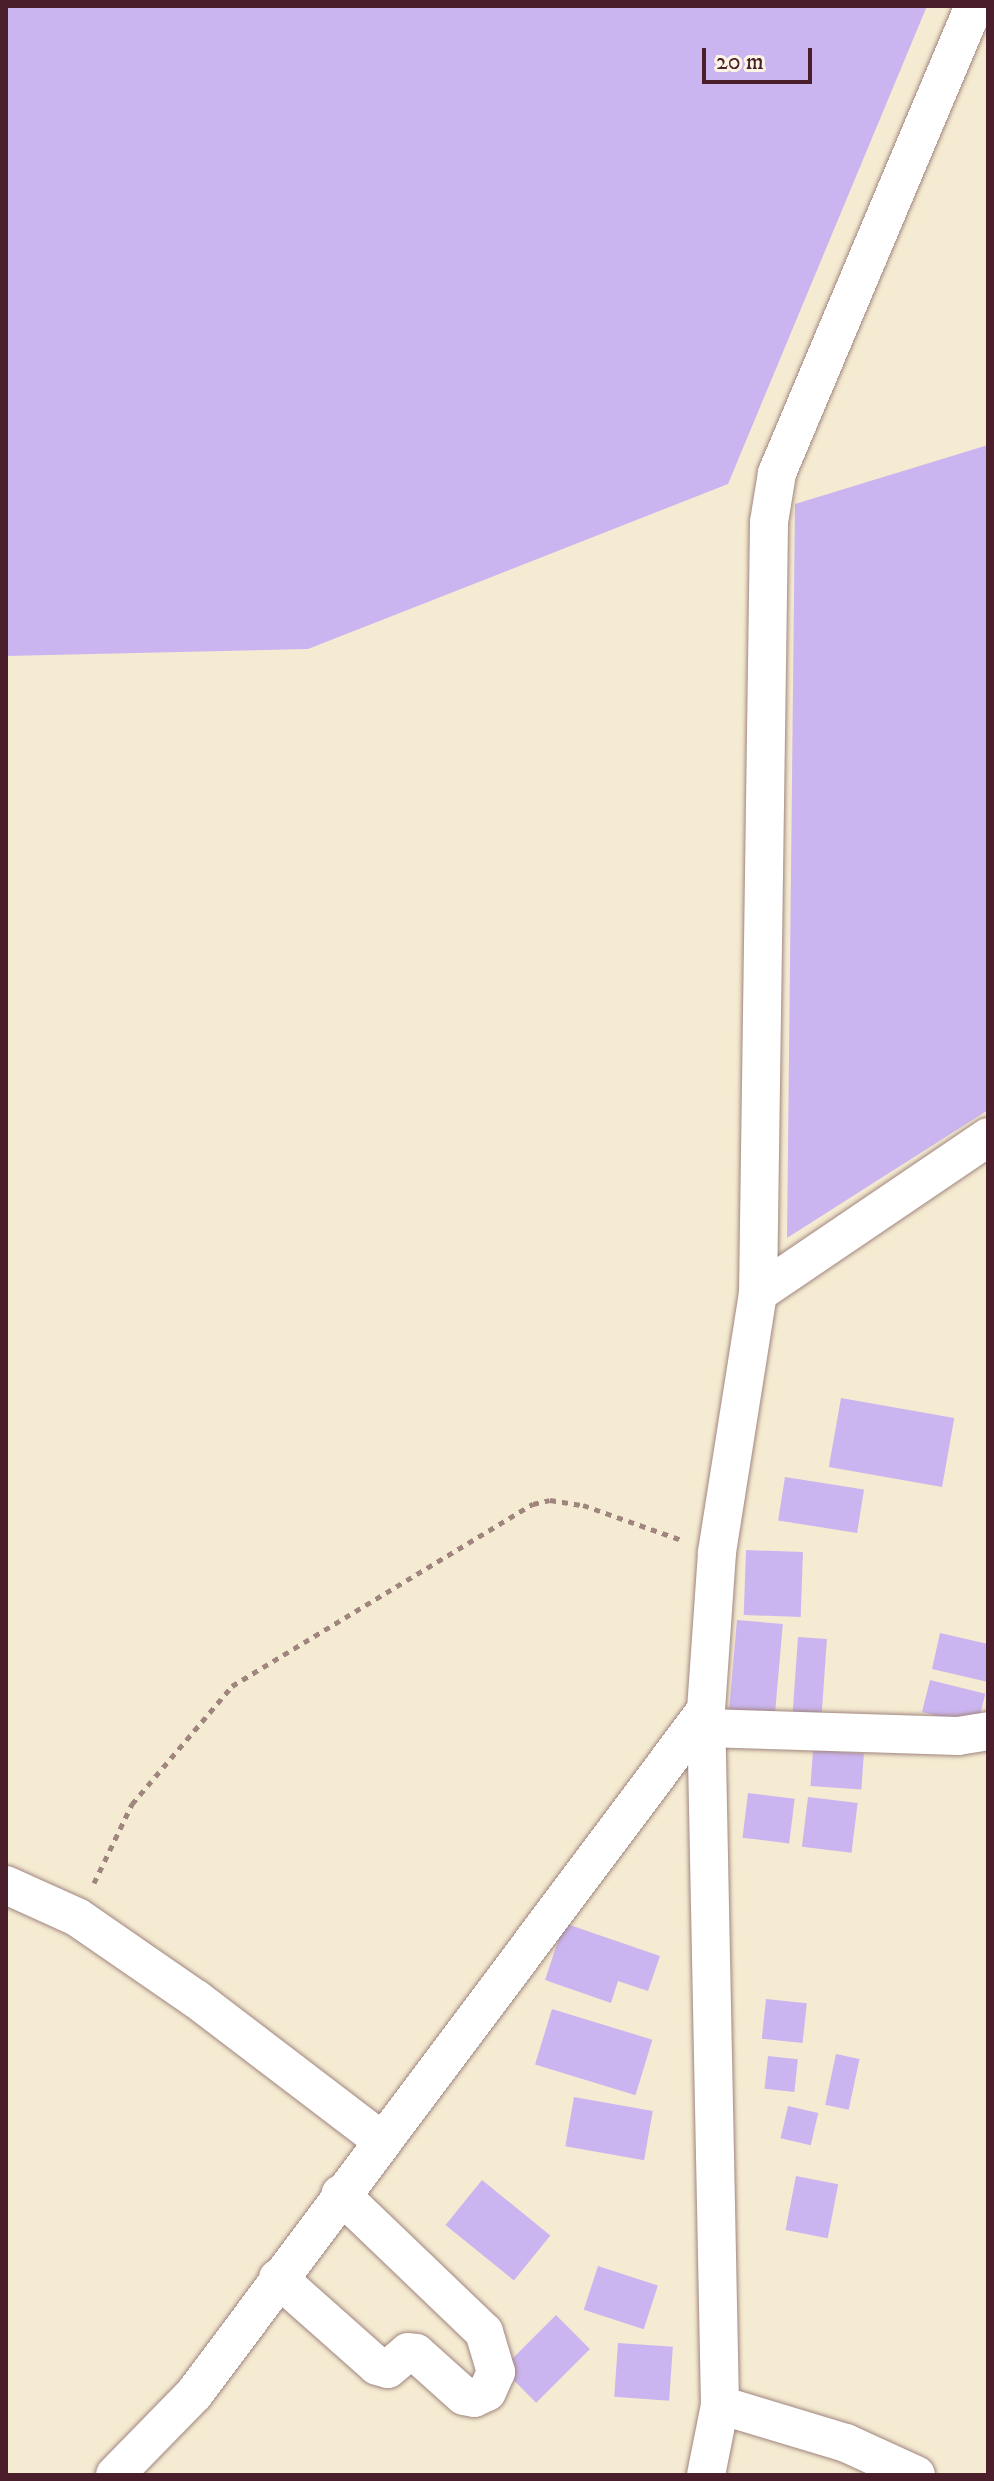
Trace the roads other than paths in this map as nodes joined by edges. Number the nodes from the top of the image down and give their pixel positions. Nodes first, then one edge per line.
1 (977, 9) edge
2 (988, 1137) edge
3 (758, 1293) junction
4 (706, 1719) junction
5 (988, 1731) edge
6 (6, 1885) edge
7 (380, 2139) junction
8 (340, 2194) junction
9 (278, 2278) junction
10 (720, 2405) junction
11 (115, 2475) edge
12 (706, 2475) edge
13 (916, 2475) edge

1 - 3 street
2 - 3 street
3 - 4 street
4 - 5 street
4 - 7 street
4 - 10 street
6 - 7 street
7 - 8 street
8 - 9 street
8 - 9 street
9 - 11 street
10 - 12 street
10 - 13 street

